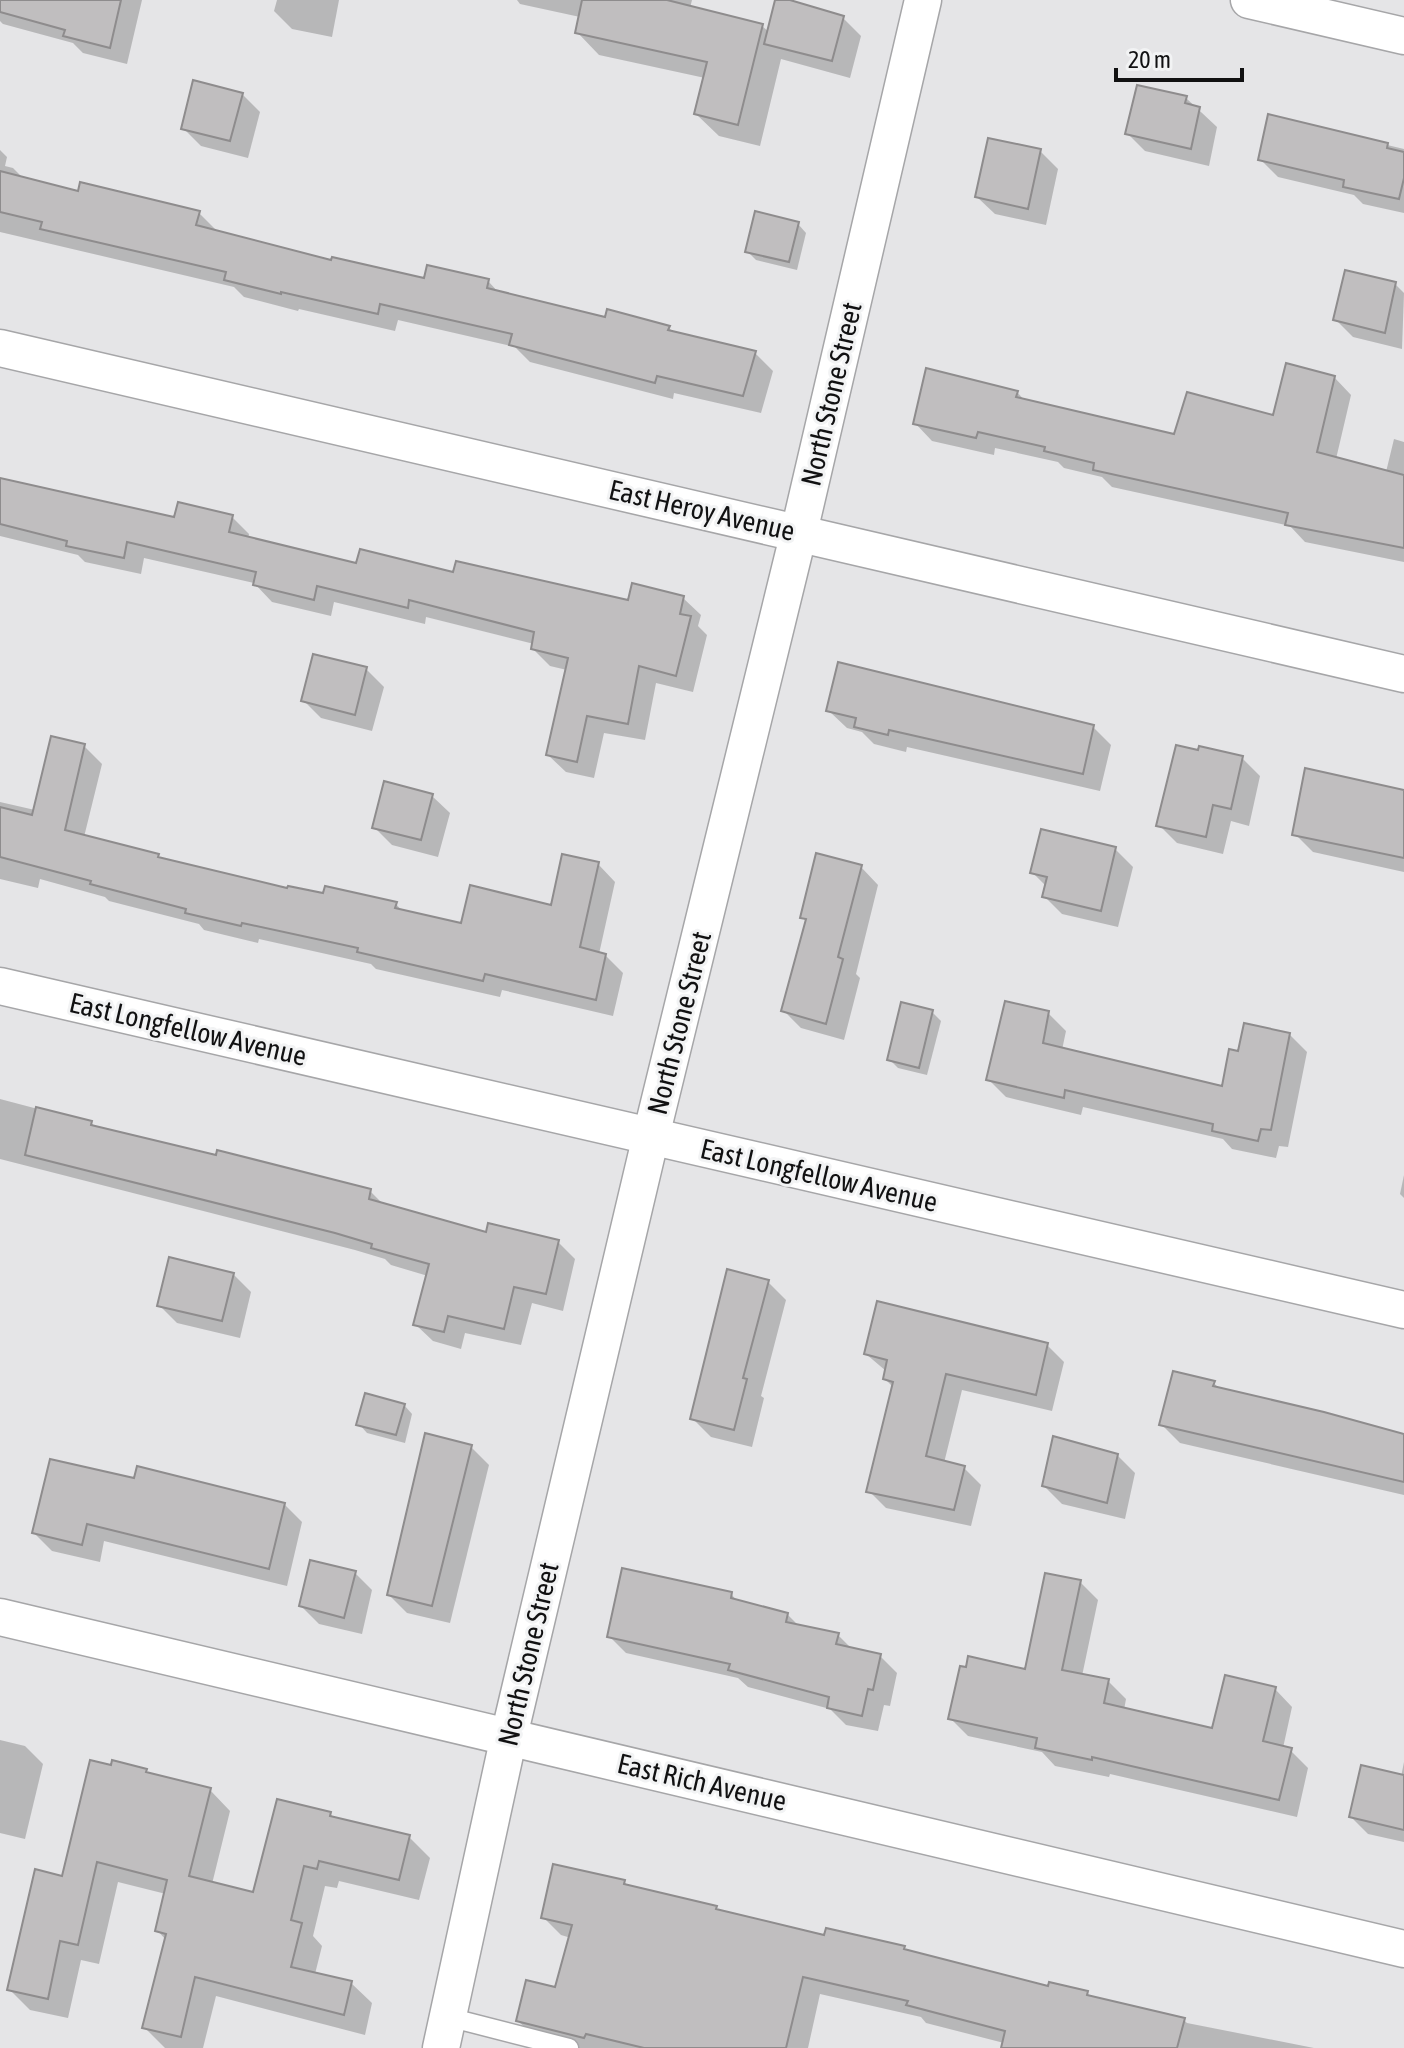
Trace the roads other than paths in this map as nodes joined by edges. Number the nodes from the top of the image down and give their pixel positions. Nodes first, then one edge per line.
1 (923, 0) edge
2 (1249, 0) edge
3 (1404, 36) edge
4 (0, 348) edge
5 (799, 532) junction
6 (1404, 674) edge
7 (0, 986) edge
8 (651, 1136) junction
9 (1404, 1310) edge
10 (0, 1617) edge
11 (509, 1736) junction
12 (1404, 1949) edge
13 (444, 2032) edge
14 (569, 2048) edge

1 - 5 street, North Stone Street
2 - 3 street
4 - 5 street, East Heroy Avenue
5 - 6 street, East Heroy Avenue
5 - 8 street, North Stone Street
7 - 8 street, East Longfellow Avenue
8 - 9 street, East Longfellow Avenue
8 - 11 street, North Stone Street
10 - 11 street, East Rich Avenue
11 - 12 street, East Rich Avenue
11 - 13 street, North Stone Street
13 - 14 lane

